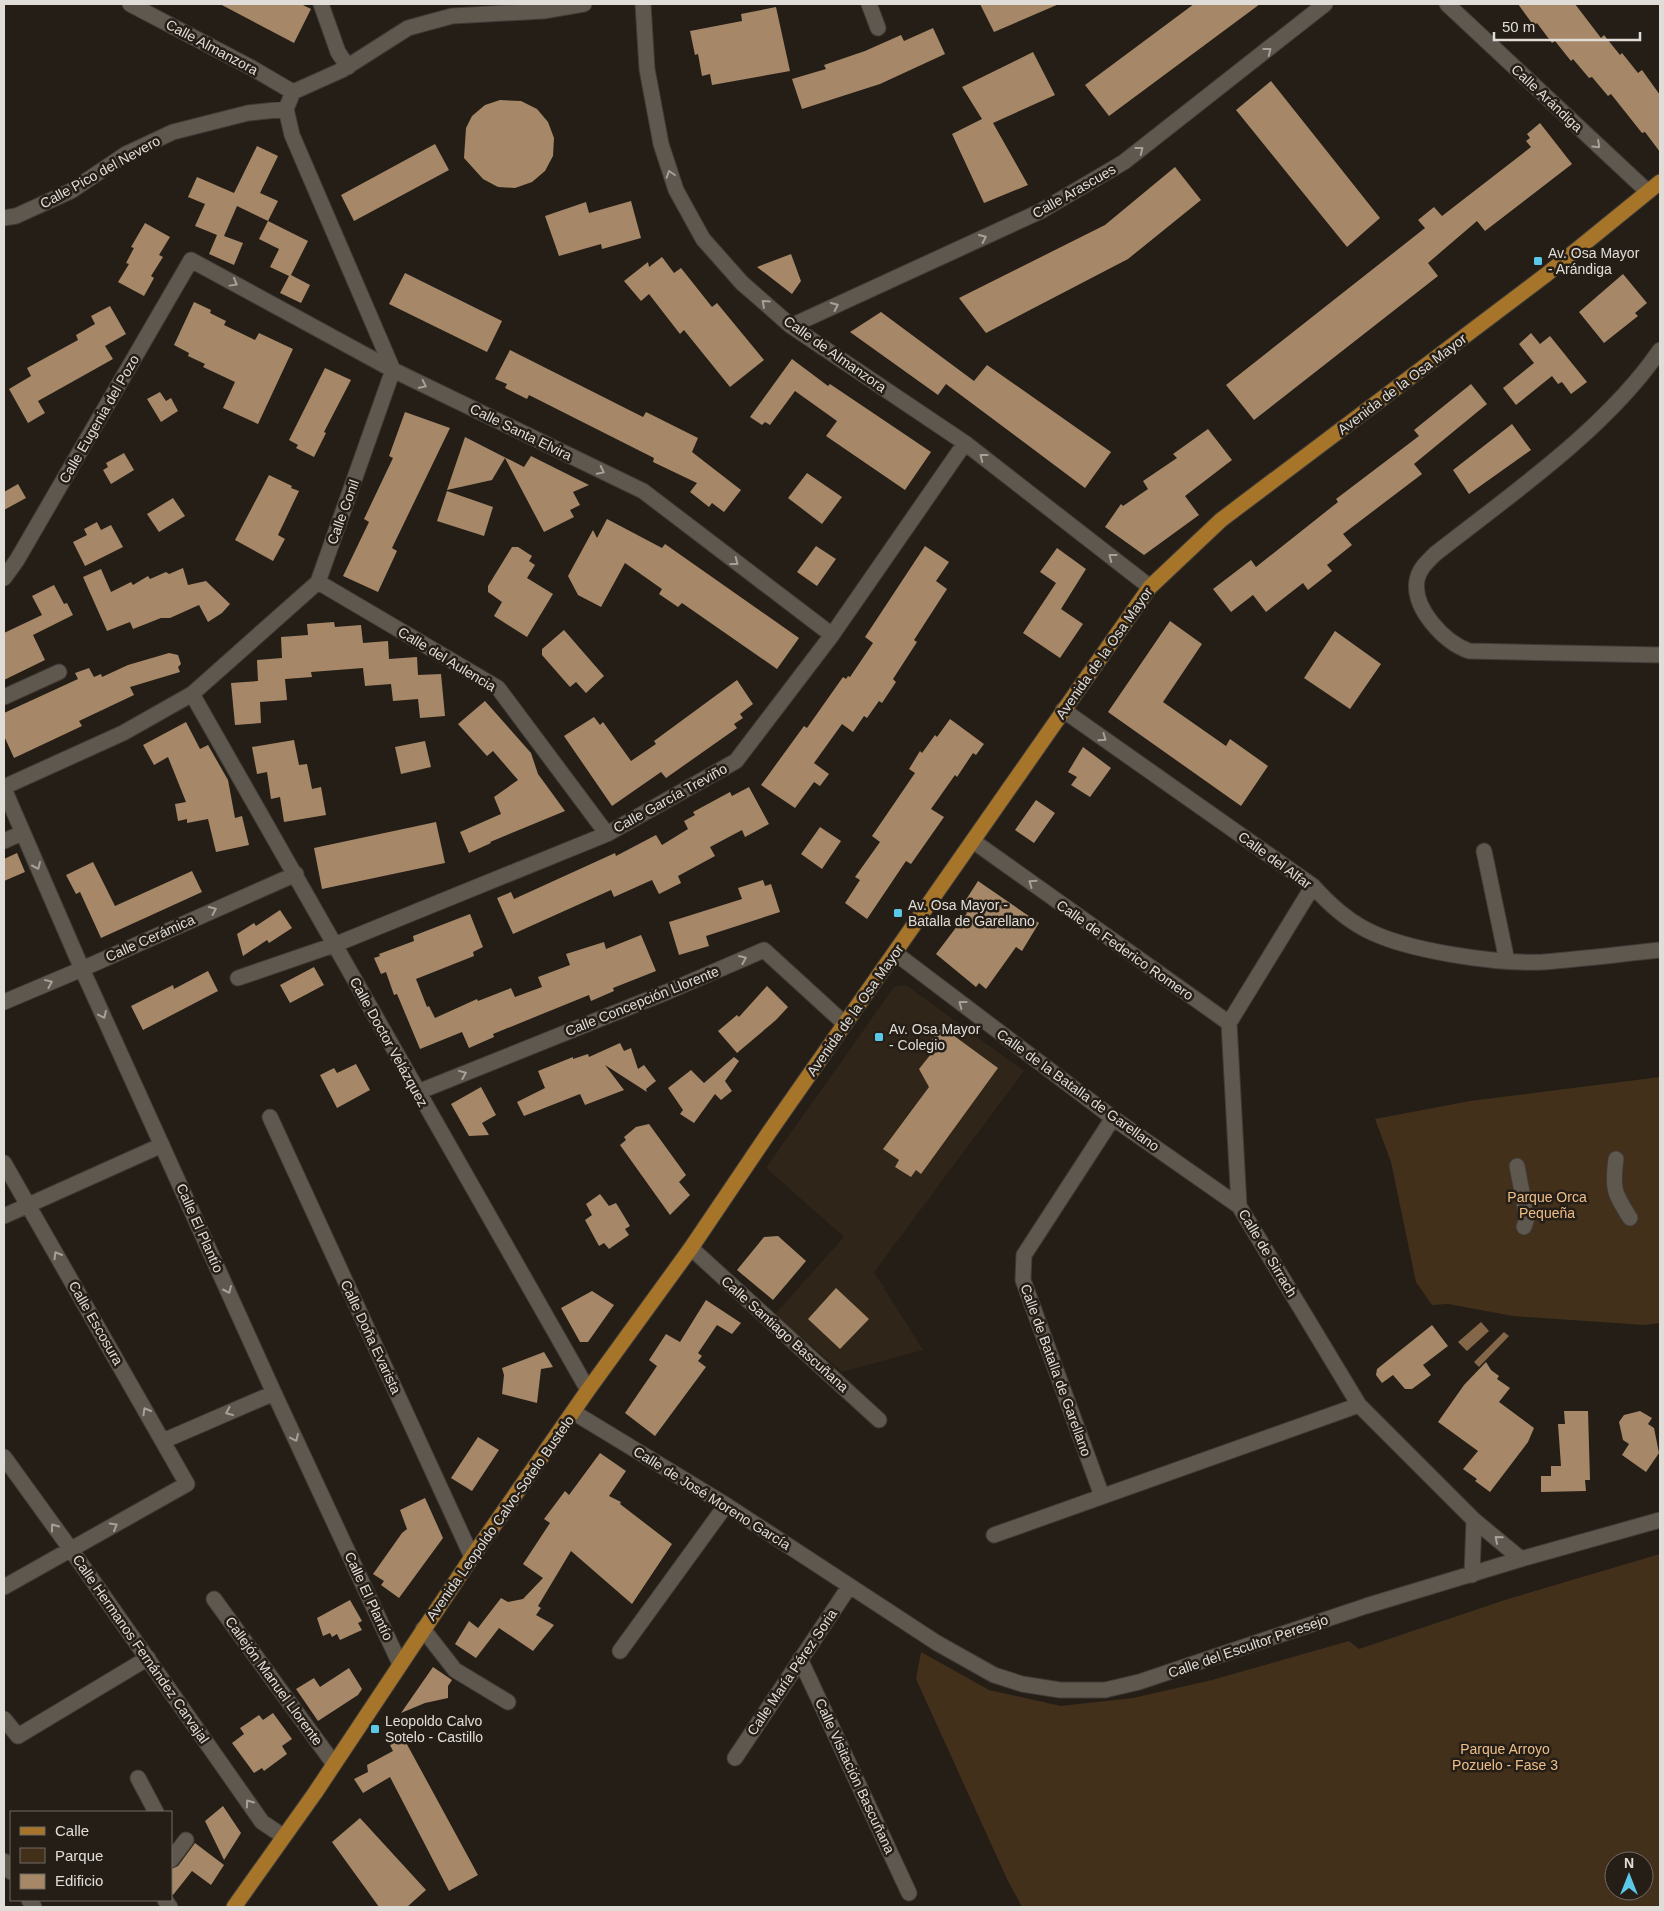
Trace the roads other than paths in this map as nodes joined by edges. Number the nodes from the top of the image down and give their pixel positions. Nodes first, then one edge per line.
1 (130, 4) edge
2 (321, 4) edge
3 (584, 4) edge
4 (643, 4) edge
5 (869, 4) edge
6 (1326, 4) edge
7 (1447, 4) edge
8 (878, 28) dead end
9 (348, 67) junction
10 (293, 92) junction
11 (286, 109) junction
12 (1660, 182) edge
13 (1647, 192) junction
14 (4, 218) edge
15 (191, 260) joint
16 (791, 326) junction
17 (1660, 350) edge
18 (394, 370) junction
19 (965, 443) junction
20 (4, 578) edge
21 (318, 582) junction
22 (1150, 587) junction
23 (832, 635) junction
24 (1660, 655) edge
25 (59, 672) dead end
26 (192, 694) junction
27 (4, 697) edge
28 (1063, 710) junction
29 (4, 788) edge
30 (22, 833) junction
31 (607, 834) junction
32 (4, 841) edge
33 (973, 841) junction
34 (1484, 851) dead end
35 (296, 874) junction
36 (1313, 886) junction
37 (334, 945) junction
38 (1660, 950) edge
39 (895, 953) junction
40 (1507, 961) junction
41 (82, 969) junction
42 (238, 978) dead end
43 (4, 1002) edge
44 (1228, 1023) junction
45 (845, 1024) junction
46 (418, 1092) junction
47 (270, 1117) dead end
48 (1113, 1118) junction
49 (770, 1131) joint
50 (162, 1145) junction
51 (1616, 1159) dead end
52 (4, 1163) edge
53 (1517, 1166) dead end
54 (28, 1204) junction
55 (1239, 1206) junction
56 (4, 1216) edge
57 (1630, 1218) dead end
58 (1524, 1227) dead end
59 (691, 1248) junction
60 (588, 1390) junction
61 (274, 1393) junction
62 (1359, 1405) junction
63 (573, 1412) junction
64 (879, 1420) dead end
65 (163, 1441) junction
66 (4, 1457) edge
67 (1102, 1496) junction
68 (726, 1505) junction
69 (1474, 1520) junction
70 (1660, 1520) edge
71 (994, 1535) dead end
72 (72, 1550) junction
73 (472, 1557) junction
74 (1522, 1559) junction
75 (1472, 1575) junction
76 (4, 1587) edge
77 (849, 1587) junction
78 (214, 1599) dead end
79 (424, 1629) junction
80 (620, 1651) dead end
81 (148, 1658) junction
82 (800, 1659) junction
83 (400, 1664) junction
84 (508, 1702) dead end
85 (4, 1719) edge
86 (734, 1758) dead end
87 (334, 1764) junction
88 (138, 1778) dead end
89 (155, 1811) edge
90 (283, 1836) junction
91 (909, 1893) dead end
92 (234, 1907) edge

1 - 10 street, Calle Almanzora
2 - 9 street
3 - 9 street
16 -> 4 street, Calle de Almanzora
5 - 8 street
16 -> 6 street, Calle Arascues
7 -> 13 street, Calle Arándiga
9 - 10 street
10 - 11 street
11 - 14 street, Calle Pico del Nevero
11 - 18 street
12 - 13 main road, Avenida de la Osa Mayor
13 - 22 main road, Avenida de la Osa Mayor
15 -> 18 street, Calle Santa Elvira
15 - 20 street, Calle Eugenia del Pozo
16 - 19 street, Calle de Almanzora
17 - 24 street
18 - 21 street, Calle Conil
18 -> 23 street, Calle Santa Elvira
22 -> 19 street, Calle de Almanzora
19 - 23 street, Calle García Treviño
21 - 26 street, Calle Conil
21 - 31 street, Calle del Aulencia
22 - 28 main road, Avenida de la Osa Mayor
23 - 31 street, Calle García Treviño
25 - 27 street
26 - 29 street, Calle Conil
26 - 35 street, Calle Doctor Velázquez
28 - 33 main road, Avenida de la Osa Mayor
28 -> 36 street, Calle del Alfar
29 - 30 street, Calle El Plantío
30 - 32 street
30 -> 41 street, Calle El Plantío
31 - 37 street, Calle García Treviño
33 - 39 main road, Avenida de la Osa Mayor
44 -> 33 street, Calle de Federico Romero
34 - 40 street
35 - 37 street, Calle Doctor Velázquez
41 -> 35 street, Calle Cerámica
36 - 40 street, Calle del Alfar
36 - 44 street
37 - 42 street, Calle García Treviño
37 - 46 street, Calle Doctor Velázquez
38 - 40 street, Calle del Alfar
39 - 45 main road, Avenida de la Osa Mayor
48 -> 39 street, Calle de la Batalla de Garellano
43 -> 41 street, Calle Cerámica
41 -> 50 street, Calle El Plantío
44 - 55 street, Calle de Sirrach
46 -> 45 street, Calle Concepción Llorente
45 - 49 main road, Avenida de la Osa Mayor
46 - 60 street, Calle Doctor Velázquez
47 - 73 street, Calle Doña Evarista
48 - 55 street, Calle de la Batalla de Garellano
48 - 67 street, Calle de Batalla de Garellano
49 - 59 main road, Avenida Leopoldo Calvo-Sotelo Bustelo
50 - 54 street
50 -> 61 street, Calle El Plantío
51 - 57 street
52 - 54 street, Calle Escosura
53 - 58 street
54 - 56 street
65 -> 54 street, Calle Escosura
55 - 62 street, Calle de Sirrach
59 - 60 main road, Avenida Leopoldo Calvo-Sotelo Bustelo
59 - 64 street, Calle Santiago Bascuñana
60 - 63 main road, Avenida Leopoldo Calvo-Sotelo Bustelo
61 -> 65 street
61 -> 83 street, Calle El Plantío
62 - 67 street
62 - 69 street, Calle de Sirrach
63 - 68 street, Calle de José Moreno García
63 - 73 main road, Avenida Leopoldo Calvo-Sotelo Bustelo
72 -> 65 street, Calle Escosura
72 -> 66 street, Calle Hermanos Fernández Carvajal
67 - 71 street
68 - 77 street, Calle de José Moreno García
68 - 80 street
74 -> 69 street, Calle de Sirrach
69 - 75 street
70 - 74 street, Calle del Escultor Peresejo
72 - 76 street
72 - 81 street, Calle Hermanos Fernández Carvajal
73 - 79 main road, Avenida Leopoldo Calvo-Sotelo Bustelo
74 - 75 street, Calle del Escultor Peresejo
75 - 77 street, Calle del Escultor Peresejo
77 - 82 street, Calle María Pérez Soria
78 - 87 street, Callejón Manuel Llorente
79 - 83 main road, Avenida Leopoldo Calvo-Sotelo Bustelo
79 - 84 street
81 - 85 street
90 -> 81 street, Calle Hermanos Fernández Carvajal
82 - 86 street, Calle María Pérez Soria
82 - 91 street, Calle Visitación Bascuñana
83 - 87 main road, Avenida Leopoldo Calvo-Sotelo Bustelo
87 - 90 main road, Avenida Leopoldo Calvo-Sotelo Bustelo
88 - 89 street
90 - 92 main road, Avenida Leopoldo Calvo-Sotelo Bustelo

